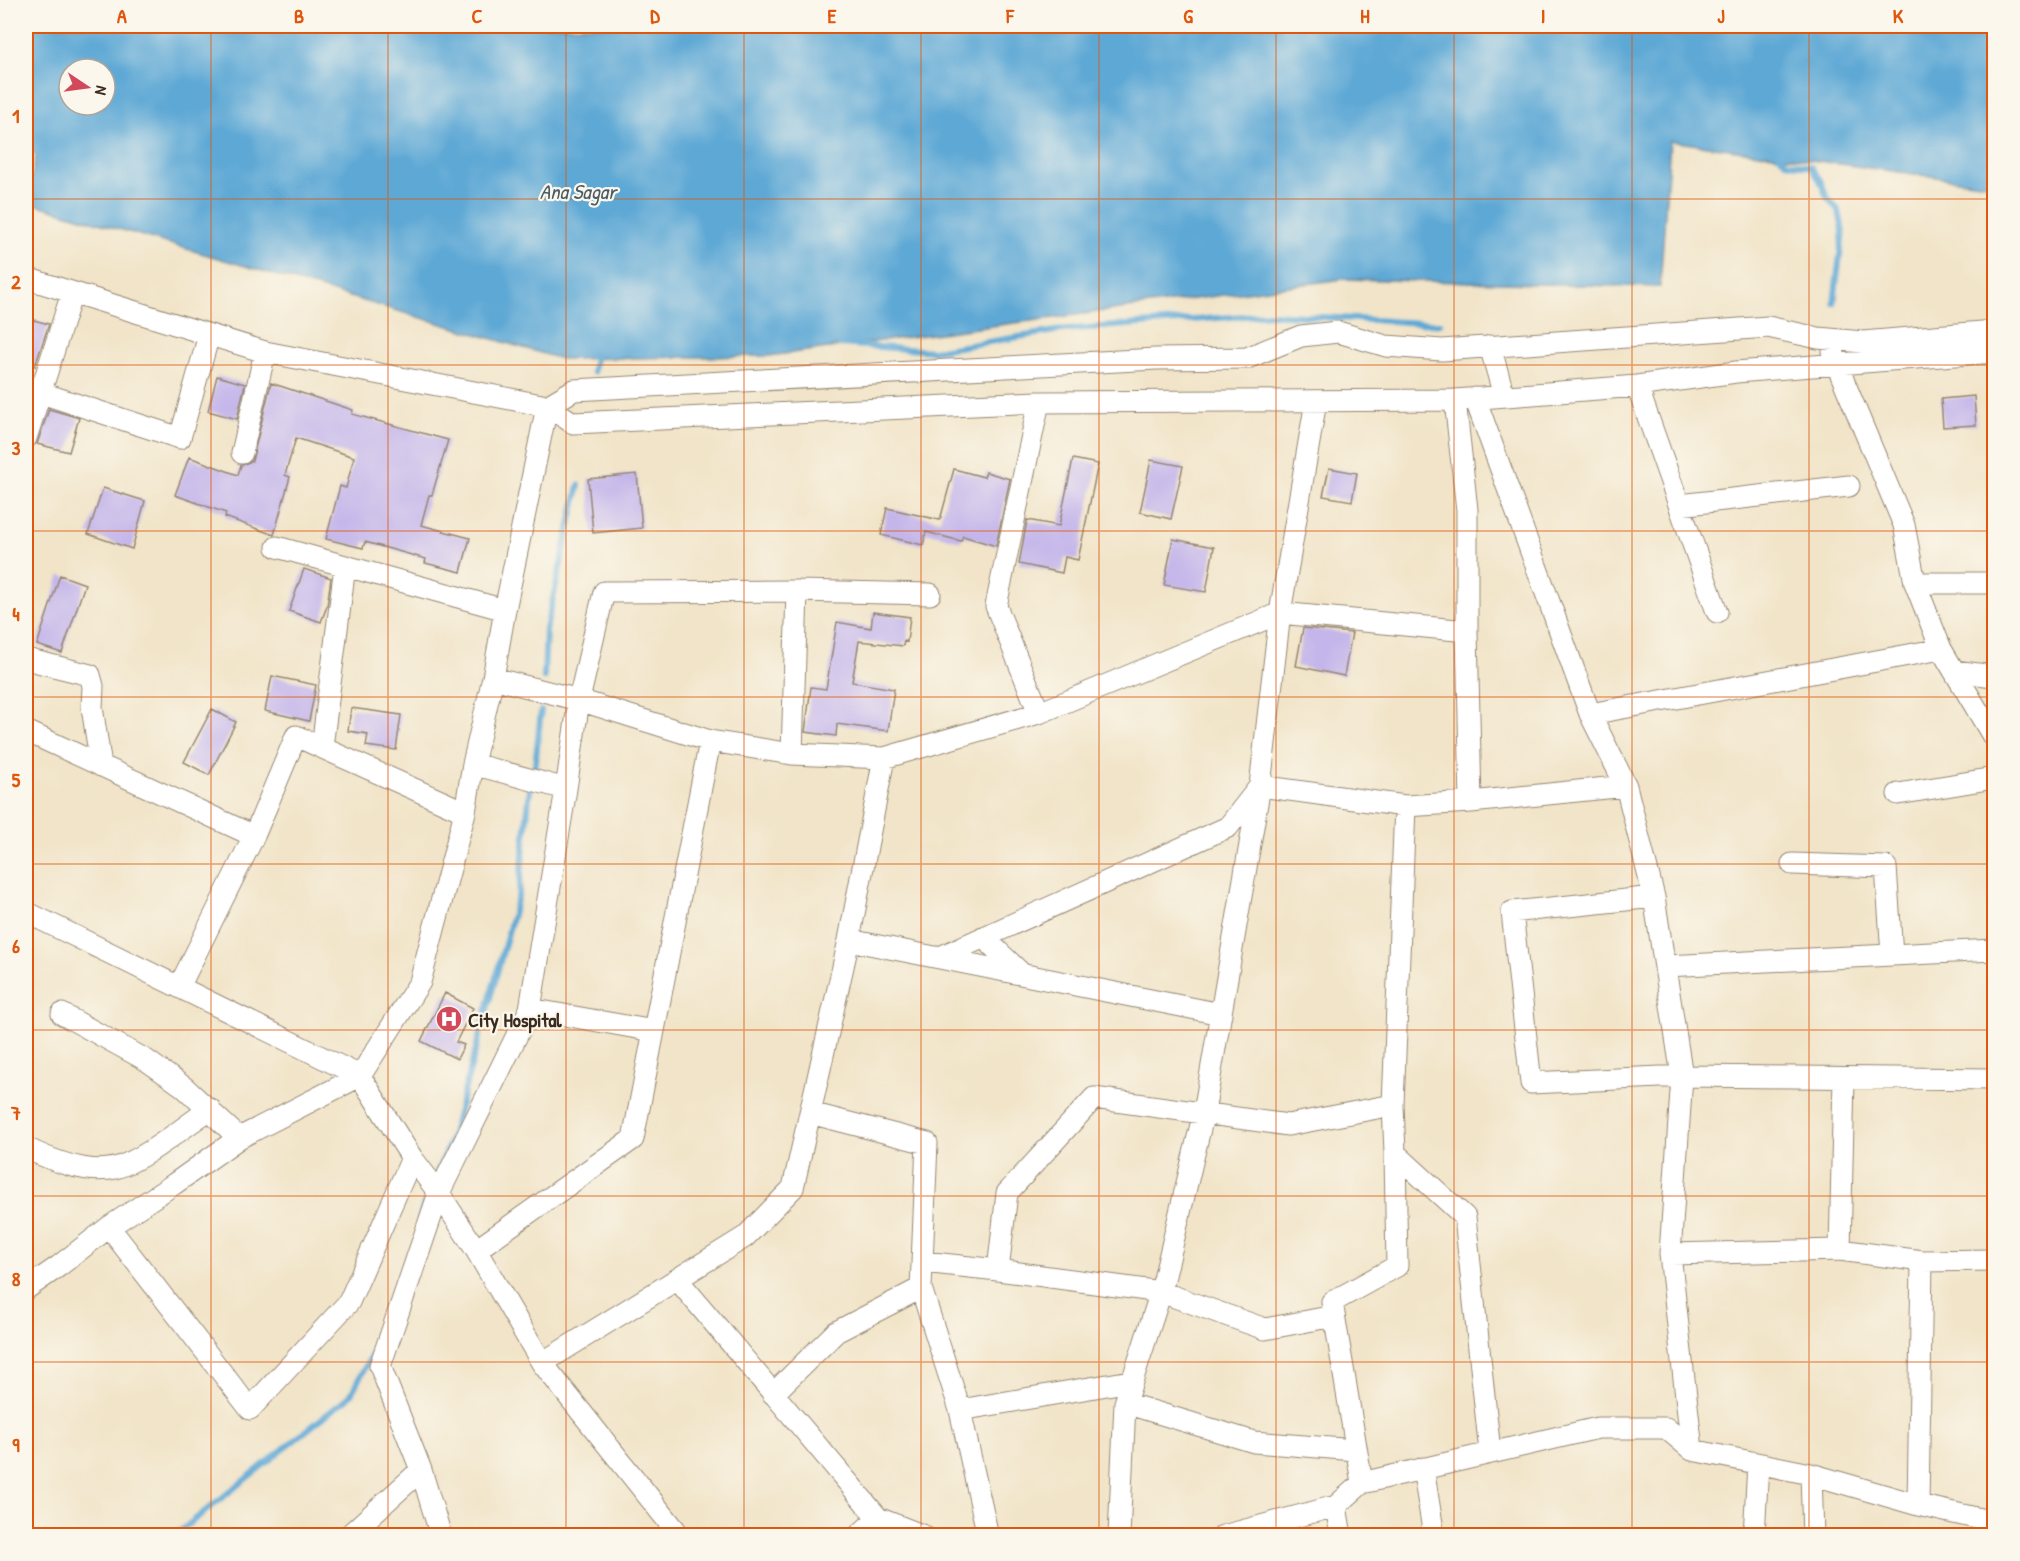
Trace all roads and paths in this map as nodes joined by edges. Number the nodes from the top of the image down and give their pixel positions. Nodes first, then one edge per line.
1 (26, 278) edge
2 (72, 293) junction
3 (1995, 331) edge
4 (209, 334) junction
5 (1830, 339) junction
6 (1490, 346) junction
7 (265, 352) junction
8 (1995, 352) edge
9 (1837, 365) junction
10 (1637, 387) junction
11 (612, 388) junction
12 (34, 390) edge
13 (1504, 396) junction
14 (1465, 399) junction
15 (1316, 401) junction
16 (1039, 402) junction
17 (547, 406) junction
18 (609, 422) junction
19 (26, 438) edge
20 (242, 453) dead end
21 (1849, 486) dead end
22 (1679, 505) junction
23 (277, 547) dead end
24 (345, 566) junction
25 (1915, 583) junction
26 (1995, 583) edge
27 (798, 591) junction
28 (930, 594) dead end
29 (505, 610) junction
30 (1717, 612) dead end
31 (1280, 613) junction
32 (1467, 631) junction
33 (1941, 649) junction
34 (26, 659) edge
35 (1954, 671) junction
36 (1995, 675) edge
37 (493, 678) junction
38 (579, 700) junction
39 (1040, 713) junction
40 (1590, 714) junction
41 (325, 722) junction
42 (26, 731) edge
43 (296, 736) junction
44 (1995, 738) edge
45 (710, 741) junction
46 (322, 747) junction
47 (792, 753) junction
48 (884, 758) junction
49 (473, 764) junction
50 (101, 766) junction
51 (1995, 778) edge
52 (1260, 786) junction
53 (1626, 786) junction
54 (566, 789) junction
55 (1898, 794) dead end
56 (1471, 802) junction
57 (1405, 806) junction
58 (465, 812) junction
59 (254, 836) junction
60 (1792, 864) dead end
61 (1654, 897) junction
62 (26, 912) edge
63 (983, 937) junction
64 (849, 940) junction
65 (1995, 950) edge
66 (1892, 955) junction
67 (940, 957) junction
68 (1666, 966) junction
69 (1021, 973) junction
70 (179, 987) junction
71 (530, 1009) junction
72 (62, 1014) dead end
73 (1221, 1014) junction
74 (654, 1031) junction
75 (360, 1076) junction
76 (1682, 1076) junction
77 (1844, 1077) junction
78 (1995, 1079) edge
79 (1393, 1105) junction
80 (210, 1109) junction
81 (1204, 1112) junction
82 (810, 1113) junction
83 (239, 1138) junction
84 (26, 1148) edge
85 (1395, 1153) junction
86 (412, 1158) junction
87 (439, 1193) junction
88 (108, 1227) junction
89 (476, 1250) junction
90 (1840, 1250) junction
91 (1670, 1254) junction
92 (1922, 1260) junction
93 (1995, 1260) edge
94 (922, 1262) junction
95 (998, 1269) junction
96 (677, 1279) junction
97 (26, 1288) edge
98 (921, 1288) junction
99 (1161, 1292) junction
100 (1334, 1316) junction
101 (542, 1363) junction
102 (1131, 1381) junction
103 (774, 1394) junction
104 (1125, 1403) junction
105 (960, 1410) junction
106 (1688, 1417) junction
107 (1666, 1428) junction
108 (1356, 1450) junction
109 (1692, 1450) junction
110 (1490, 1452) junction
111 (1758, 1464) junction
112 (1423, 1468) junction
113 (421, 1470) junction
114 (1811, 1474) junction
115 (1362, 1483) junction
116 (1918, 1505) junction
117 (1336, 1506) junction
118 (878, 1518) junction
119 (1992, 1526) edge
120 (348, 1536) edge
121 (441, 1536) edge
122 (680, 1536) edge
123 (858, 1536) edge
124 (924, 1536) edge
125 (988, 1536) edge
126 (1119, 1536) edge
127 (1223, 1536) edge
128 (1341, 1536) edge
129 (1434, 1536) edge
130 (1754, 1536) edge
131 (1813, 1536) edge

1 - 2 street
2 - 4 street
2 - 12 street
3 - 5 street
4 - 7 street
4 - 12 street
5 - 6 street
5 - 9 street
6 - 11 street
6 - 13 street
7 - 17 street
7 - 20 street
8 - 9 street
9 - 10 street
9 - 25 street
10 - 13 street
10 - 22 street
11 - 17 street
11 - 18 street
12 - 19 street
13 - 14 street
14 - 15 street
14 - 32 street
14 - 40 street
15 - 16 street
15 - 31 street
16 - 18 street
16 - 39 street
17 - 18 street
17 - 29 street
21 - 22 street
22 - 30 street
23 - 24 street
24 - 29 street
24 - 41 street
25 - 26 street
25 - 33 street
27 - 28 street
27 - 38 street
27 - 47 street
29 - 37 street
31 - 32 street
31 - 39 street
31 - 52 street
32 - 56 street
33 - 35 street
33 - 40 street
34 - 50 street
35 - 36 street
35 - 44 street
37 - 38 street
37 - 49 street
38 - 45 street
38 - 54 street
39 - 48 street
40 - 53 street
41 - 43 street
41 - 46 street
42 - 50 street
43 - 46 street
43 - 59 street
45 - 47 street
45 - 74 street
46 - 58 street
47 - 48 street
48 - 64 street
49 - 54 street
49 - 58 street
50 - 59 street
51 - 55 street
52 - 57 street
52 - 63 street
52 - 73 street
53 - 56 street
53 - 61 street
54 - 71 street
56 - 57 street
57 - 79 street
58 - 75 street
59 - 70 street
60 - 66 street
61 - 68 street
61 - 76 street
62 - 70 street
63 - 67 street
63 - 69 street
64 - 67 street
64 - 82 street
65 - 66 street
66 - 68 street
67 - 69 street
68 - 76 street
69 - 73 street
70 - 75 street
71 - 74 street
71 - 87 street
72 - 80 street
73 - 81 street
74 - 89 street
75 - 83 street
75 - 86 street
76 - 77 street
76 - 91 street
77 - 78 street
77 - 90 street
79 - 81 street
79 - 85 street
80 - 83 street
80 - 84 street
81 - 95 street
81 - 99 street
82 - 94 street
82 - 96 street
83 - 88 street
85 - 100 street
85 - 110 street
86 - 87 street
86 - 88 street
87 - 89 street
87 - 113 street
88 - 97 street
89 - 101 street
90 - 91 street
90 - 92 street
91 - 106 street
92 - 93 street
92 - 116 street
94 - 95 street
94 - 98 street
95 - 99 street
96 - 101 street
96 - 103 street
98 - 103 street
98 - 105 street
99 - 100 street
99 - 102 street
100 - 108 street
101 - 122 street
102 - 104 street
102 - 105 street
103 - 118 street
104 - 108 street
104 - 126 street
105 - 125 street
106 - 107 street
106 - 109 street
107 - 109 street
107 - 110 street
108 - 115 street
109 - 111 street
110 - 112 street
111 - 114 street
111 - 130 street
112 - 115 street
112 - 129 street
113 - 120 street
113 - 121 street
114 - 116 street
114 - 131 street
115 - 117 street
116 - 119 street
117 - 127 street
117 - 128 street
118 - 123 street
118 - 124 street

